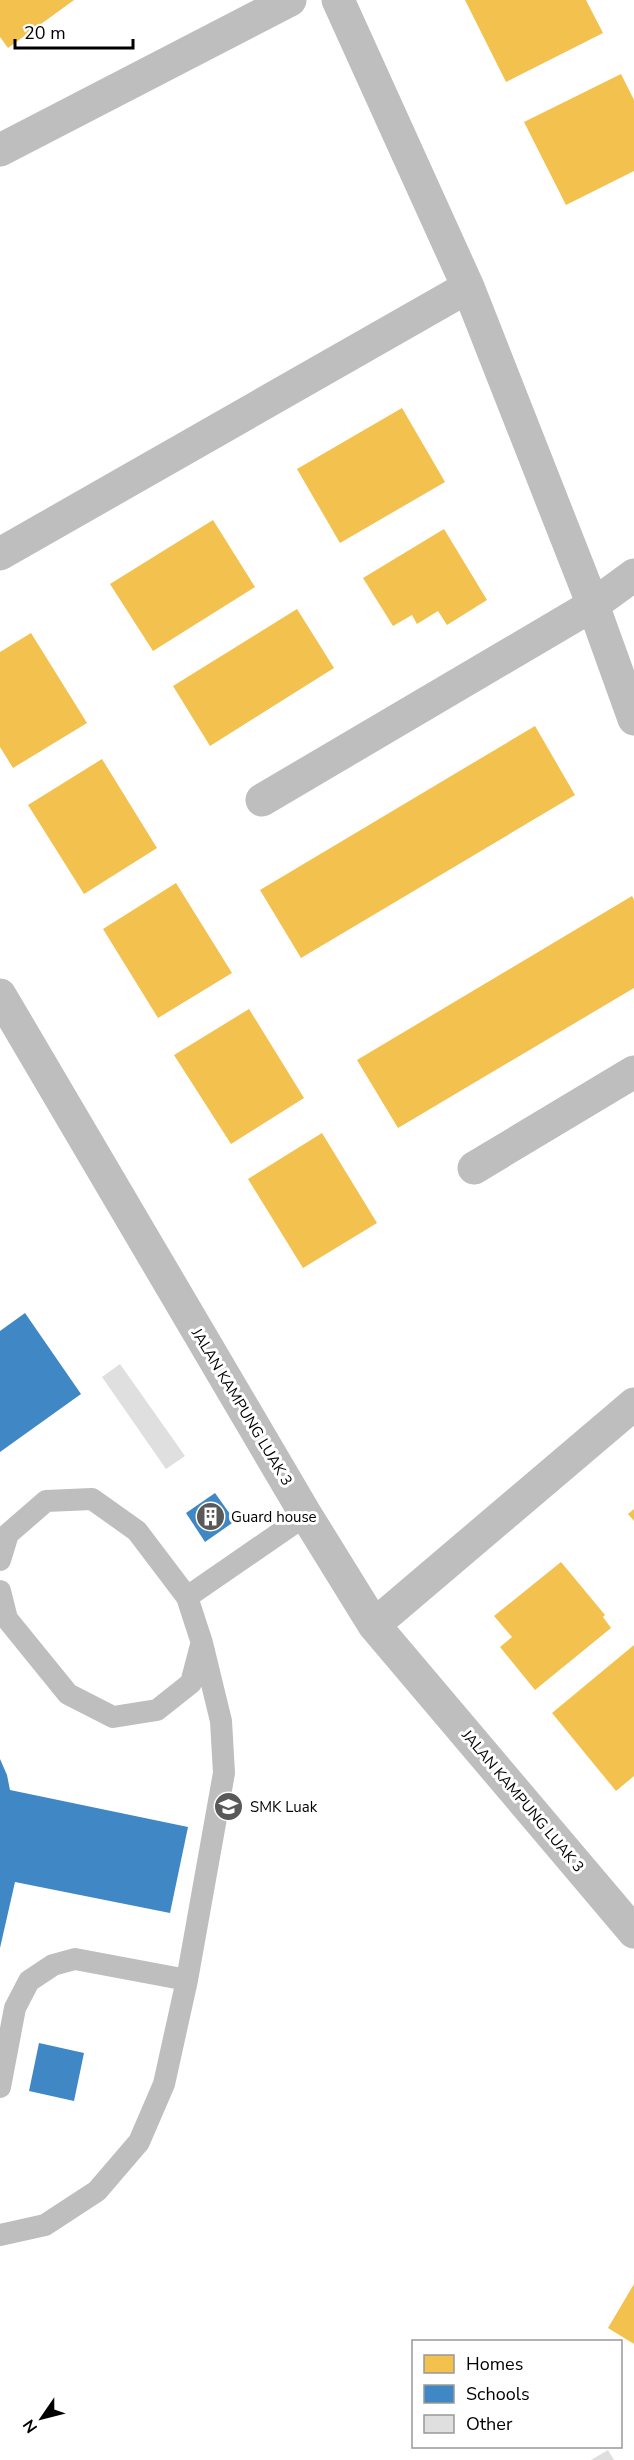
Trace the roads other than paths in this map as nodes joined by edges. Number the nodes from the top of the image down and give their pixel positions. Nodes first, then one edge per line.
1 (290, 0) edge
2 (338, 0) edge
3 (0, 150) edge
4 (468, 287) junction
5 (0, 554) edge
6 (634, 575) edge
7 (593, 605) junction
8 (634, 719) edge
9 (262, 800) dead end
10 (0, 995) edge
11 (634, 1072) edge
12 (474, 1168) dead end
13 (634, 1404) edge
14 (306, 1515) junction
15 (0, 1560) edge
16 (0, 1591) edge
17 (187, 1598) junction
18 (374, 1625) junction
19 (202, 1644) junction
20 (634, 1932) edge
21 (187, 1980) junction
22 (0, 2087) edge
23 (0, 2235) edge

1 - 3 street
2 - 4 street
4 - 5 street
4 - 7 street
6 - 7 street
7 - 8 street
7 - 9 street
10 - 14 street, JALAN KAMPUNG LUAK 3
11 - 12 street
13 - 18 street
14 - 17 lane
14 - 18 street, JALAN KAMPUNG LUAK 3
15 - 17 lane
16 - 19 lane
17 - 19 lane
18 - 20 street, JALAN KAMPUNG LUAK 3
19 - 21 lane
21 - 22 lane
21 - 23 lane

